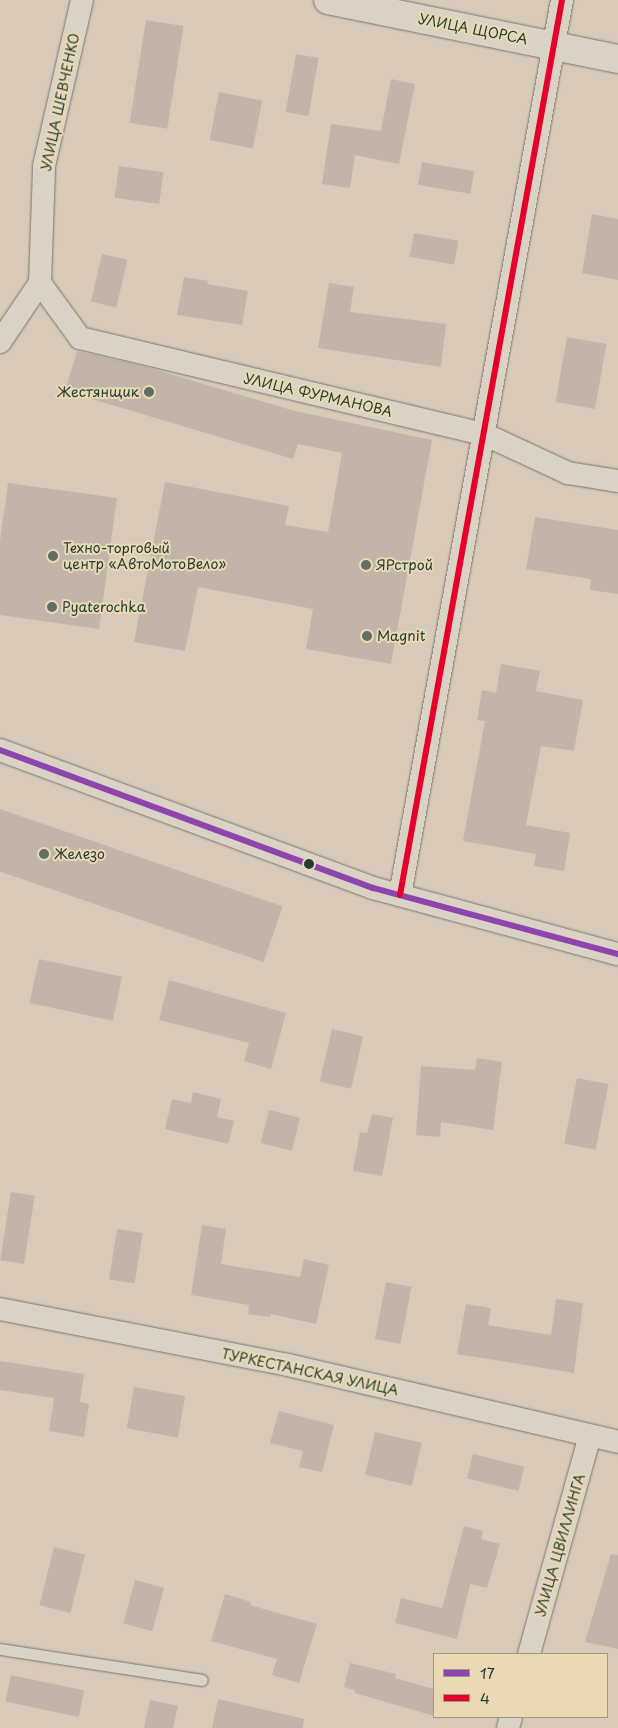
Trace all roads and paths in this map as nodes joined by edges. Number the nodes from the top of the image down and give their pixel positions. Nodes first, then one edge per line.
1 (82, 0) edge
2 (328, 0) edge
3 (562, 0) edge
4 (554, 46) junction
5 (618, 58) edge
6 (40, 283) junction
7 (0, 342) edge
8 (484, 434) junction
9 (618, 481) edge
10 (0, 750) edge
11 (400, 895) junction
12 (618, 954) edge
13 (0, 1309) edge
14 (590, 1436) junction
15 (618, 1442) edge
16 (0, 1649) edge
17 (528, 1653) edge
18 (202, 1680) dead end

1 - 6 street, УЛИЦА ШЕВЧЕНКО
2 - 4 main road, УЛИЦА ЩОРСА
3 - 4 street
4 - 5 main road, УЛИЦА ЩОРСА
4 - 8 street
6 - 7 street
6 - 8 street, УЛИЦА ФУРМАНОВА
8 - 9 street, УЛИЦА ФУРМАНОВА
8 - 11 street
10 - 11 street
11 - 12 street
13 - 14 street, ТУРКЕСТАНСКАЯ УЛИЦА
14 - 15 street, ТУРКЕСТАНСКАЯ УЛИЦА
14 - 17 street, УЛИЦА ЦВИЛЛИНГА
16 - 18 lane

